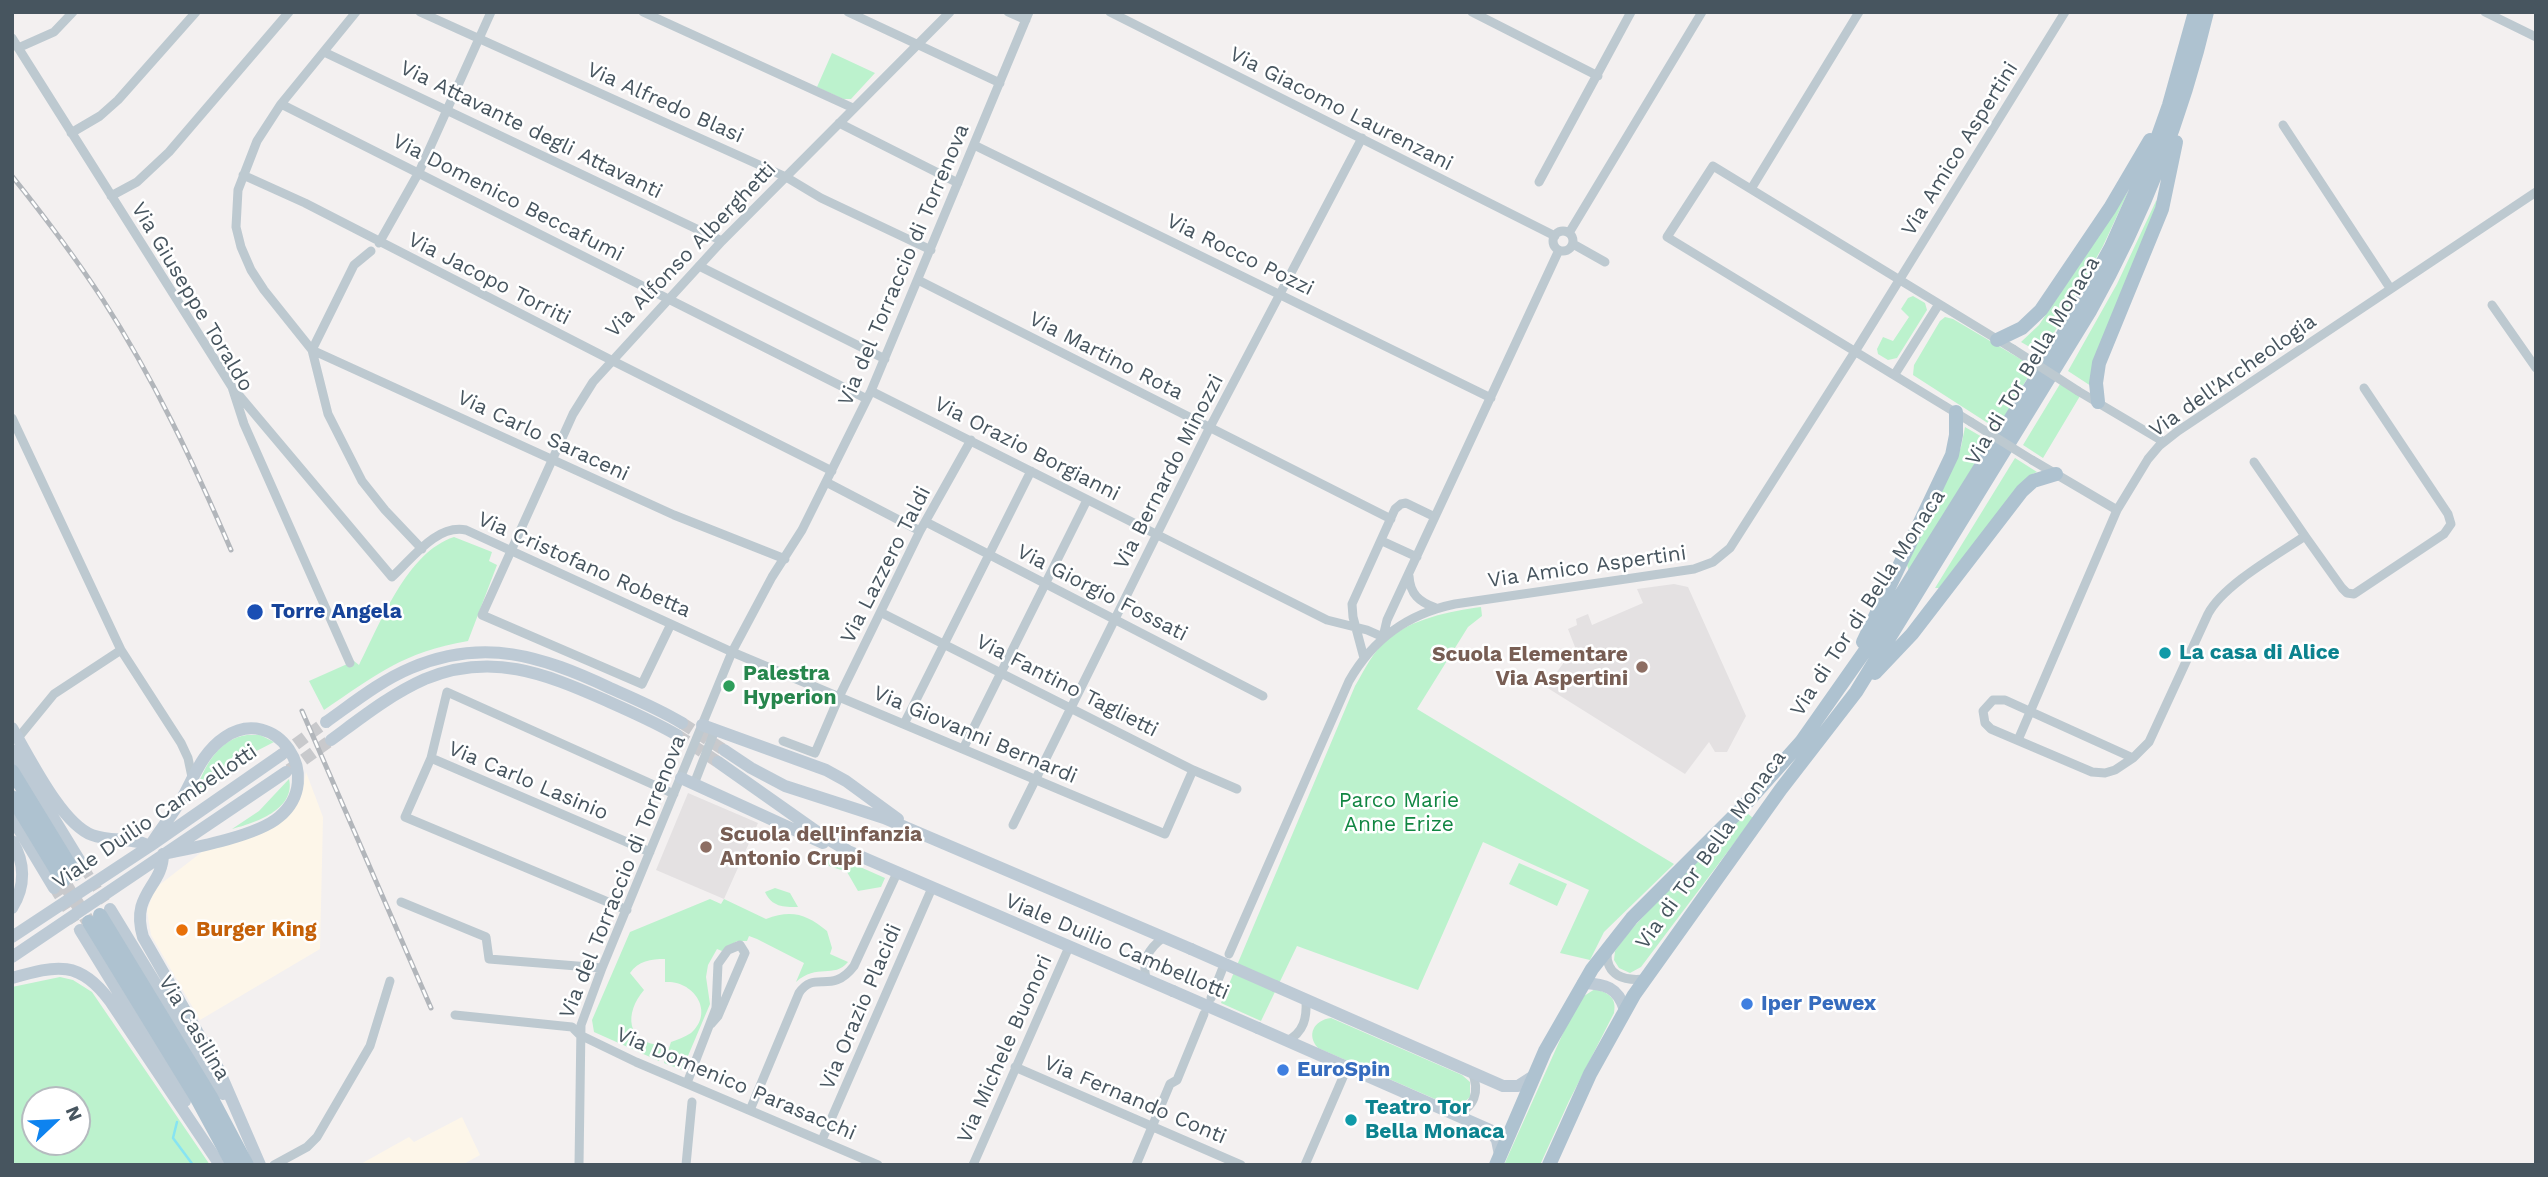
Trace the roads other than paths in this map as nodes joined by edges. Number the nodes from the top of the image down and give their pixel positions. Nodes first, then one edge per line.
1 (73, 12) edge
2 (196, 12) edge
3 (289, 12) edge
4 (356, 12) edge
5 (420, 12) edge
6 (491, 12) edge
7 (643, 12) edge
8 (848, 12) edge
9 (950, 12) edge
10 (1008, 12) edge
11 (1110, 12) edge
12 (1472, 12) edge
13 (1630, 12) edge
14 (1702, 12) edge
15 (1859, 12) edge
16 (2064, 12) edge
17 (2195, 12) edge
18 (2207, 12) edge
19 (2485, 12) edge
20 (1028, 16) edge
21 (2536, 37) edge
22 (12, 38) edge
23 (479, 39) junction
24 (916, 43) junction
25 (18, 48) junction
26 (324, 51) junction
27 (1598, 76) junction
28 (1000, 83) junction
29 (282, 104) junction
30 (2176, 105) junction
31 (853, 108) junction
32 (446, 109) junction
33 (839, 123) junction
34 (2283, 125) dead end
35 (71, 133) junction
36 (1362, 138) junction
37 (974, 145) junction
38 (419, 172) junction
39 (243, 175) junction
40 (786, 177) junction
41 (1539, 182) dead end
42 (958, 183) junction
43 (1751, 189) junction
44 (2536, 192) edge
45 (111, 196) junction
46 (1569, 233) junction
47 (1555, 236) junction
48 (722, 241) junction
49 (379, 243) junction
50 (1573, 244) junction
51 (371, 250) dead end
52 (931, 250) junction
53 (1559, 250) junction
54 (1605, 262) dead end
55 (699, 266) junction
56 (1899, 279) junction
57 (918, 280) junction
58 (2390, 288) junction
59 (1280, 294) junction
60 (667, 298) junction
61 (1939, 304) junction
62 (2492, 305) dead end
63 (1997, 340) junction
64 (312, 350) junction
65 (1856, 350) junction
66 (885, 359) junction
67 (611, 360) junction
68 (2536, 368) edge
69 (1895, 374) junction
70 (232, 387) junction
71 (2364, 388) dead end
72 (869, 395) junction
73 (1491, 398) junction
74 (2098, 402) junction
75 (1956, 412) junction
76 (12, 418) edge
77 (1209, 429) junction
78 (971, 440) junction
79 (2164, 442) junction
80 (552, 459) junction
81 (2254, 463) dead end
82 (832, 471) junction
83 (1031, 471) junction
84 (2056, 474) junction
85 (826, 482) junction
86 (1087, 500) junction
87 (2118, 509) junction
88 (1435, 517) junction
89 (1391, 519) junction
90 (926, 522) junction
91 (920, 531) junction
92 (1157, 535) junction
93 (2305, 536) junction
94 (1382, 541) junction
95 (422, 549) junction
96 (511, 550) junction
97 (988, 554) junction
98 (1417, 557) junction
99 (785, 559) junction
100 (1409, 576) junction
101 (1046, 584) junction
102 (1436, 608) junction
103 (882, 613) junction
104 (1114, 619) junction
105 (671, 624) junction
106 (1356, 627) junction
107 (1383, 637) junction
108 (943, 643) junction
109 (121, 650) junction
110 (732, 652) junction
111 (1364, 658) junction
112 (349, 663) dead end
113 (1000, 673) junction
114 (1840, 690) junction
115 (1856, 692) junction
116 (839, 696) junction
117 (1263, 696) dead end
118 (1071, 707) junction
119 (2030, 711) junction
120 (326, 722) tunnel mouth
121 (904, 724) junction
122 (702, 725) junction
123 (715, 730) junction
124 (14, 739) edge
125 (331, 740) tunnel mouth
126 (2018, 740) junction
127 (783, 741) dead end
128 (963, 749) junction
129 (281, 755) tunnel mouth
130 (431, 758) junction
131 (2133, 758) junction
132 (1193, 770) junction
133 (12, 771) edge
134 (286, 772) tunnel mouth
135 (192, 777) junction
136 (681, 778) junction
137 (1035, 779) junction
138 (694, 784) junction
139 (1237, 789) dead end
140 (674, 794) junction
141 (12, 797) edge
142 (12, 818) edge
143 (1013, 825) dead end
144 (916, 832) junction
145 (12, 841) edge
146 (150, 846) junction
147 (848, 850) junction
148 (650, 852) junction
149 (163, 855) junction
150 (897, 873) junction
151 (69, 878) junction
152 (932, 888) junction
153 (401, 902) dead end
154 (12, 908) edge
155 (627, 910) junction
156 (94, 919) junction
157 (12, 937) edge
158 (1164, 937) junction
159 (1608, 946) junction
160 (1069, 947) junction
161 (1229, 954) dead end
162 (12, 957) edge
163 (602, 968) junction
164 (1222, 970) dead end
165 (12, 978) edge
166 (1146, 979) junction
167 (1644, 979) junction
168 (390, 981) dead end
169 (1583, 983) junction
170 (1211, 998) dead end
171 (1306, 1000) junction
172 (1625, 1010) junction
173 (1204, 1014) dead end
174 (455, 1015) dead end
175 (711, 1024) junction
176 (580, 1035) junction
177 (1287, 1041) junction
178 (1015, 1067) junction
179 (1348, 1068) junction
180 (1472, 1072) junction
181 (1535, 1075) junction
182 (687, 1083) junction
183 (692, 1102) dead end
184 (750, 1110) junction
185 (1454, 1114) junction
186 (241, 1125) junction
187 (1152, 1126) junction
188 (822, 1140) junction
189 (1498, 1160) edge
190 (218, 1162) edge
191 (233, 1165) edge
192 (247, 1165) edge
193 (260, 1165) edge
194 (274, 1165) edge
195 (579, 1165) edge
196 (686, 1165) edge
197 (878, 1165) edge
198 (973, 1165) edge
199 (1136, 1165) edge
200 (1241, 1165) edge
201 (1305, 1165) edge
202 (1549, 1165) edge

1 - 25 street
2 - 35 street
3 - 45 street
4 - 26 street
5 - 23 street, Via Alfredo Blasi
6 - 23 street
7 - 31 street
8 - 24 street
9 - 24 street, Via Alfonso Alberghetti
10 - 20 street
11 - 36 street, Via Giacomo Laurenzani
12 - 27 street
13 - 27 street
14 - 46 street
15 - 43 street
16 - 56 street, Via Amico Aspertini
17 - 30 main road, Via di Tor di Bella Monaca
18 - 30 main road, Via di Tor Bella Monaca
19 - 21 street
20 - 28 street, Via del Torraccio di Torrenova
22 - 25 street, Via Giuseppe Toraldo
23 - 32 street
23 - 40 street, Via Alfredo Blasi
24 - 28 street
24 - 31 street, Via Alfonso Alberghetti
25 - 35 street, Via Giuseppe Toraldo
26 - 29 street
26 - 32 street, Via Attavante degli Attavanti
27 - 41 street
28 - 37 street, Via del Torraccio di Torrenova
29 - 38 street, Via Domenico Beccafumi
29 - 39 street
30 - 63 main road
30 - 74 main road
30 - 114 main road, Via di Tor di Bella Monaca
30 - 115 main road, Via di Tor Bella Monaca
31 - 33 street, Via Alfonso Alberghetti
32 - 38 street
32 - 48 street, Via Attavante degli Attavanti
33 - 40 street, Via Alfonso Alberghetti
33 - 42 street
34 - 58 street
35 - 45 street, Via Giuseppe Toraldo
36 - 47 street, Via Giacomo Laurenzani
36 - 59 street, Via Bernardo Minozzi
37 - 42 street, Via del Torraccio di Torrenova
37 - 59 street, Via Rocco Pozzi
38 - 49 street
38 - 60 street, Via Domenico Beccafumi
39 - 49 street, Via Jacopo Torriti
39 - 64 street
40 - 48 street, Via Alfonso Alberghetti
40 - 52 street, Via Alfredo Blasi
42 - 52 street, Via del Torraccio di Torrenova
43 - 56 street
43 - 65 street
44 - 58 street, Via dell'Archeologia
45 - 70 street, Via Giuseppe Toraldo
46 - 47 street
46 - 50 street
47 - 53 street
48 - 55 street, Via Alfonso Alberghetti
49 - 67 street, Via Jacopo Torriti
50 - 53 street
50 - 54 street
51 - 64 street
52 - 57 street, Via del Torraccio di Torrenova
53 - 73 street
55 - 60 street, Via Alfonso Alberghetti
55 - 66 street
56 - 61 street
56 - 65 street, Via Amico Aspertini
57 - 66 street, Via del Torraccio di Torrenova
57 - 77 street, Via Martino Rota
58 - 79 street, Via dell'Archeologia
59 - 73 street, Via Rocco Pozzi
59 - 77 street, Via Bernardo Minozzi
60 - 67 street, Via Alfonso Alberghetti
60 - 72 street, Via Domenico Beccafumi
61 - 63 street
61 - 69 street
62 - 68 street
63 - 74 street, bridge
64 - 80 street, Via Carlo Saraceni
64 - 95 street
65 - 69 street
65 - 102 street, Via Amico Aspertini
66 - 72 street, Via del Torraccio di Torrenova
67 - 80 street, Via Alfonso Alberghetti
67 - 82 street, Via Jacopo Torriti
69 - 75 street
70 - 95 street, Via Cristofano Robetta
70 - 112 street, Via Giuseppe Toraldo
71 - 93 street
72 - 78 street, Via Orazio Borgianni
72 - 82 street, Via del Torraccio di Torrenova
73 - 88 street
74 - 79 street
75 - 84 street, bridge
75 - 114 main road
76 - 109 street
77 - 89 street, Via Martino Rota
77 - 92 street, Via Bernardo Minozzi
78 - 83 street, Via Orazio Borgianni
78 - 90 street, Via Lazzero Taldi
79 - 87 street, Via dell'Archeologia
80 - 96 street, Via Alfonso Alberghetti
80 - 99 street, Via Carlo Saraceni
81 - 93 street
82 - 85 street, Via del Torraccio di Torrenova
83 - 86 street, Via Orazio Borgianni
83 - 97 street
84 - 87 street
84 - 115 main road
85 - 91 street
85 - 99 street, Via del Torraccio di Torrenova
86 - 92 street, Via Orazio Borgianni
86 - 101 street
87 - 119 street, Via dell'Archeologia
88 - 89 street
88 - 98 street
89 - 94 street
90 - 91 street, Via Lazzero Taldi
90 - 97 street, Via Giorgio Fossati
91 - 103 street, Via Lazzero Taldi
92 - 104 street, Via Bernardo Minozzi
92 - 106 street, Via Orazio Borgianni
93 - 131 street
94 - 98 street
94 - 106 street
95 - 96 street, Via Cristofano Robetta
96 - 105 street, Via Cristofano Robetta
96 - 105 street, Via Alfonso Alberghetti
97 - 101 street, Via Giorgio Fossati
97 - 108 street
98 - 100 street
99 - 110 street, Via del Torraccio di Torrenova
100 - 102 street
100 - 107 street
101 - 104 street, Via Giorgio Fossati
101 - 113 street
102 - 107 street, Via Amico Aspertini
103 - 108 street, Via Fantino Taglietti
103 - 116 street, Via Lazzero Taldi
104 - 117 street, Via Giorgio Fossati
104 - 118 street, Via Bernardo Minozzi
105 - 110 street, Via Cristofano Robetta
106 - 107 street, Via Orazio Borgianni
106 - 111 street
107 - 111 street, Via Amico Aspertini
108 - 113 street, Via Fantino Taglietti
108 - 121 street
109 - 124 street
109 - 135 street
110 - 116 street, Via Giovanni Bernardi
110 - 122 street, Via del Torraccio di Torrenova
111 - 161 street, Via Amico Aspertini
113 - 118 street, Via Fantino Taglietti
113 - 128 street
114 - 159 main road, Via di Tor di Bella Monaca
115 - 167 main road, Via di Tor Bella Monaca
116 - 121 street, Via Giovanni Bernardi
116 - 127 street, Via Lazzero Taldi
118 - 132 street, Via Fantino Taglietti
118 - 137 street, Via Bernardo Minozzi
119 - 126 street, Via dell'Archeologia
119 - 126 street
119 - 131 street
120 - 125 main road
121 - 128 street, Via Giovanni Bernardi
122 - 123 main road
122 - 136 street, Via del Torraccio di Torrenova
123 - 138 street, Via del Torraccio di Torrenova
123 - 144 main road
124 - 146 main road
124 - 151 main road
126 - 131 street
128 - 137 street, Via Giovanni Bernardi
129 - 146 main road, Viale Duilio Cambellotti
130 - 140 street
130 - 148 street, Via Carlo Lasinio
130 - 155 street
132 - 137 street, Via Giovanni Bernardi
132 - 139 street, Via Fantino Taglietti
133 - 151 main road
134 - 149 main road, Viale Duilio Cambellotti
135 - 146 main road
135 - 149 main road
136 - 138 main road
136 - 140 street, Via del Torraccio di Torrenova
137 - 143 street, Via Bernardo Minozzi
138 - 147 main road
140 - 148 street, Via del Torraccio di Torrenova
141 - 151 main road
142 - 151 main road
144 - 147 main road, Viale Duilio Cambellotti
144 - 158 main road, Viale Duilio Cambellotti
145 - 154 main road
146 - 157 main road, Viale Duilio Cambellotti
147 - 150 main road, Viale Duilio Cambellotti
148 - 155 street, Via del Torraccio di Torrenova
149 - 162 main road, Viale Duilio Cambellotti
149 - 186 main road
150 - 152 main road, Viale Duilio Cambellotti
150 - 184 street
152 - 160 main road, Viale Duilio Cambellotti
152 - 188 street, Via Orazio Placidi
153 - 163 street
155 - 163 street, Via del Torraccio di Torrenova
156 - 186 main road, Via Casilina
156 - 190 main road
156 - 191 main road, Via Casilina
156 - 192 main road, Via Casilina
158 - 166 street
158 - 171 main road, Viale Duilio Cambellotti, bridge
159 - 167 street
159 - 169 main road, Via di Tor di Bella Monaca
160 - 166 main road, Viale Duilio Cambellotti
160 - 178 street, Via Michele Buonori
163 - 176 street, Via del Torraccio di Torrenova
164 - 170 street
165 - 190 main road
166 - 177 main road, Viale Duilio Cambellotti, bridge
167 - 172 main road, Via di Tor Bella Monaca
168 - 194 street
169 - 172 main road
169 - 181 main road, Via di Tor di Bella Monaca
171 - 177 street
171 - 180 main road, Viale Duilio Cambellotti
172 - 202 main road, Via di Tor Bella Monaca
173 - 187 street
174 - 176 street, Via Domenico Parasacchi
175 - 175 street
175 - 182 street
176 - 182 street, Via Domenico Parasacchi
176 - 195 street, Via del Torraccio di Torrenova
177 - 179 main road, Viale Duilio Cambellotti
178 - 187 street, Via Fernando Conti
178 - 198 street, Via Michele Buonori
179 - 185 main road, Viale Duilio Cambellotti
179 - 201 street
180 - 181 main road, Viale Duilio Cambellotti
180 - 185 street
181 - 189 main road, Via di Tor di Bella Monaca
182 - 184 street, Via Domenico Parasacchi
183 - 196 street
184 - 188 street, Via Domenico Parasacchi
185 - 189 main road, Viale Duilio Cambellotti
186 - 193 main road
187 - 199 street
187 - 200 street, Via Fernando Conti
188 - 197 street, Via Domenico Parasacchi

